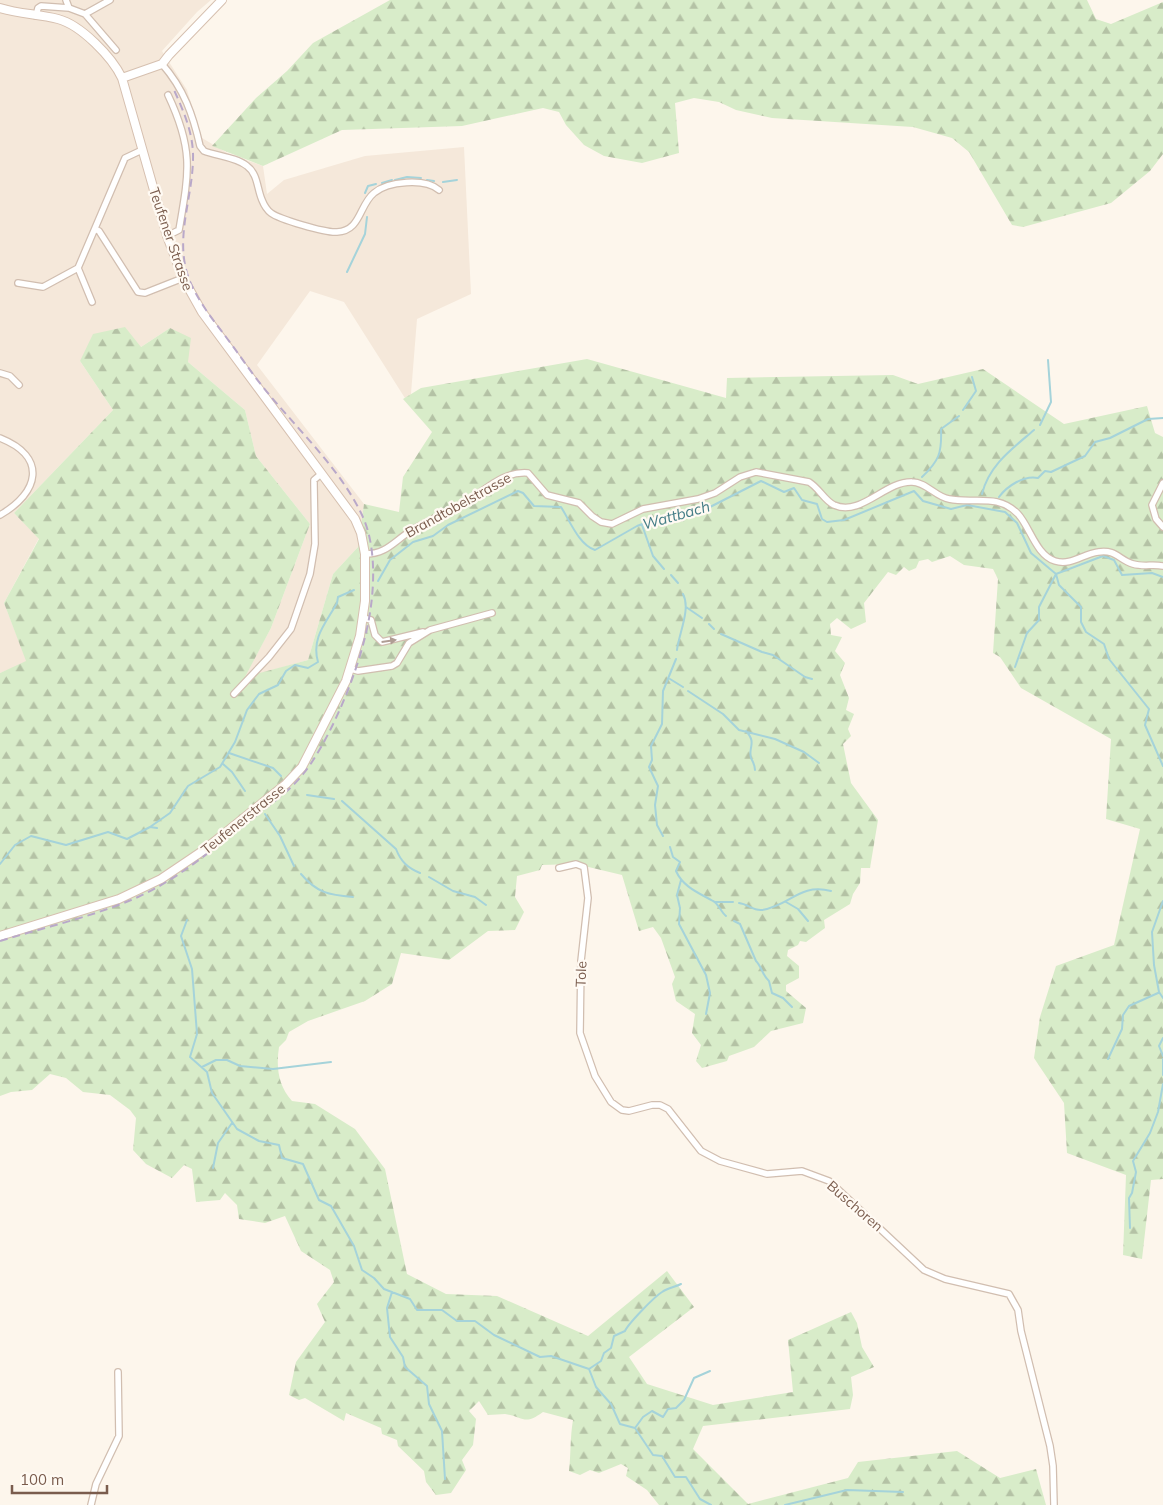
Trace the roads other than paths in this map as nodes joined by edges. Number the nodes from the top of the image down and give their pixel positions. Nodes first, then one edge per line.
1 (66, 0) edge
2 (110, 0) edge
3 (222, 0) edge
4 (0, 8) edge
5 (70, 8) junction
6 (85, 14) junction
7 (36, 16) junction
8 (116, 50) dead end
9 (162, 64) junction
10 (122, 78) junction
11 (168, 95) dead end
12 (142, 150) junction
13 (440, 190) dead end
14 (95, 229) junction
15 (168, 236) junction
16 (78, 268) junction
17 (182, 278) junction
18 (18, 283) dead end
19 (92, 302) dead end
20 (0, 373) edge
21 (19, 385) dead end
22 (0, 438) edge
23 (321, 474) junction
24 (1163, 483) edge
25 (0, 515) edge
26 (1163, 527) edge
27 (366, 554) junction
28 (1163, 566) edge
29 (365, 586) joint
30 (492, 613) dead end
31 (363, 618) junction
32 (430, 630) junction
33 (350, 669) junction
34 (234, 694) dead end
35 (559, 868) dead end
36 (0, 936) edge
37 (815, 1175) joint
38 (118, 1372) dead end
39 (91, 1505) edge
40 (1054, 1505) edge

1 - 5 street
2 - 6 street
3 - 9 main road
4 - 7 main road, Teufener Strasse
5 - 6 street
5 - 7 street
6 - 8 street
7 - 10 main road, Teufener Strasse
9 - 10 main road
9 - 13 street
10 - 12 main road, Teufener Strasse
11 - 15 street
12 - 14 street
12 - 15 main road, Teufener Strasse
14 - 16 street
14 - 17 street
15 - 17 main road, Teufener Strasse
16 - 18 street
16 - 19 street
17 - 23 main road, Teufener Strasse
20 - 21 street
22 - 25 street
23 - 27 main road, Teufener Strasse
23 - 34 street
24 - 26 street
27 - 28 street, Brandtobelstrasse
27 - 29 main road, Teufener Strasse
29 - 31 main road, Teufenerstrasse
30 - 32 street
31 -> 32 street
31 - 33 main road, Teufenerstrasse
32 - 33 street
33 - 36 main road, Teufenerstrasse
35 - 37 street, Tole
37 - 40 street, Buschoren
38 - 39 street

